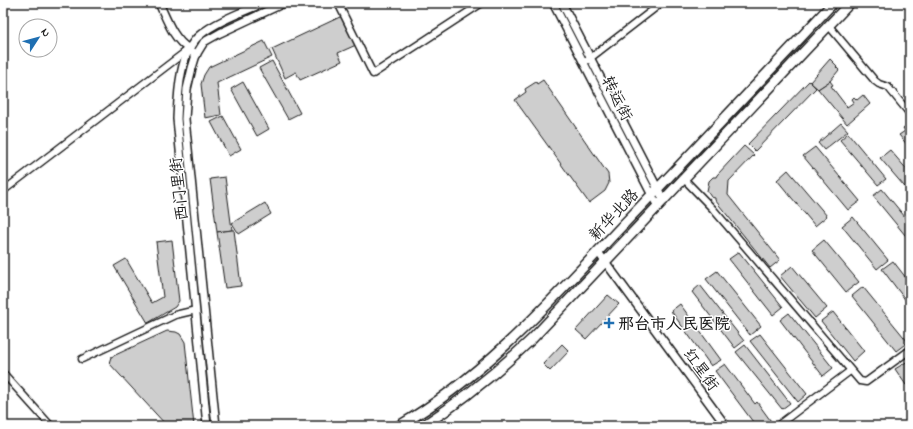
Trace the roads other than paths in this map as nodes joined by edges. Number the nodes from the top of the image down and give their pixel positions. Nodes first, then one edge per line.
1 (159, 3) edge
2 (263, 3) edge
3 (284, 3) edge
4 (338, 3) edge
5 (482, 3) edge
6 (553, 3) edge
7 (562, 3) edge
8 (833, 3) edge
9 (850, 3) edge
10 (659, 5) dead end
11 (829, 26) junction
12 (189, 49) junction
13 (196, 55) junction
14 (590, 58) junction
15 (584, 63) junction
16 (910, 114) edge
17 (684, 179) junction
18 (3, 191) edge
19 (655, 192) junction
20 (661, 204) junction
21 (598, 252) junction
22 (605, 262) junction
23 (196, 310) junction
24 (910, 350) edge
25 (82, 359) dead end
26 (850, 371) junction
27 (3, 373) edge
28 (51, 426) edge
29 (207, 426) edge
30 (216, 426) edge
31 (399, 426) edge
32 (423, 426) edge
33 (726, 426) edge
34 (777, 426) edge

1 - 12 street
2 - 12 street
3 - 13 street, 西门里街
4 - 5 street
6 - 15 street, 转运街
7 - 14 street, 转运街
8 - 19 main road, 新华北路
9 - 11 main road, 新华北路
10 - 14 street
11 - 16 street
11 - 17 main road, 新华北路
12 - 13 main road
12 - 18 street
12 - 23 street
13 - 30 street, 西门里街
14 - 15 street
14 - 19 street, 转运街
15 - 19 street, 转运街
17 - 20 main road, 新华北路
17 - 26 street
19 - 20 street, 转运街
19 - 21 main road, 新华北路
20 - 22 main road, 新华北路
21 - 22 street, 红星街
21 - 31 main road, 新华北路
22 - 32 main road, 新华北路
22 - 33 street, 红星街
23 - 25 street
23 - 29 street
24 - 26 street
26 - 34 street
27 - 28 street

